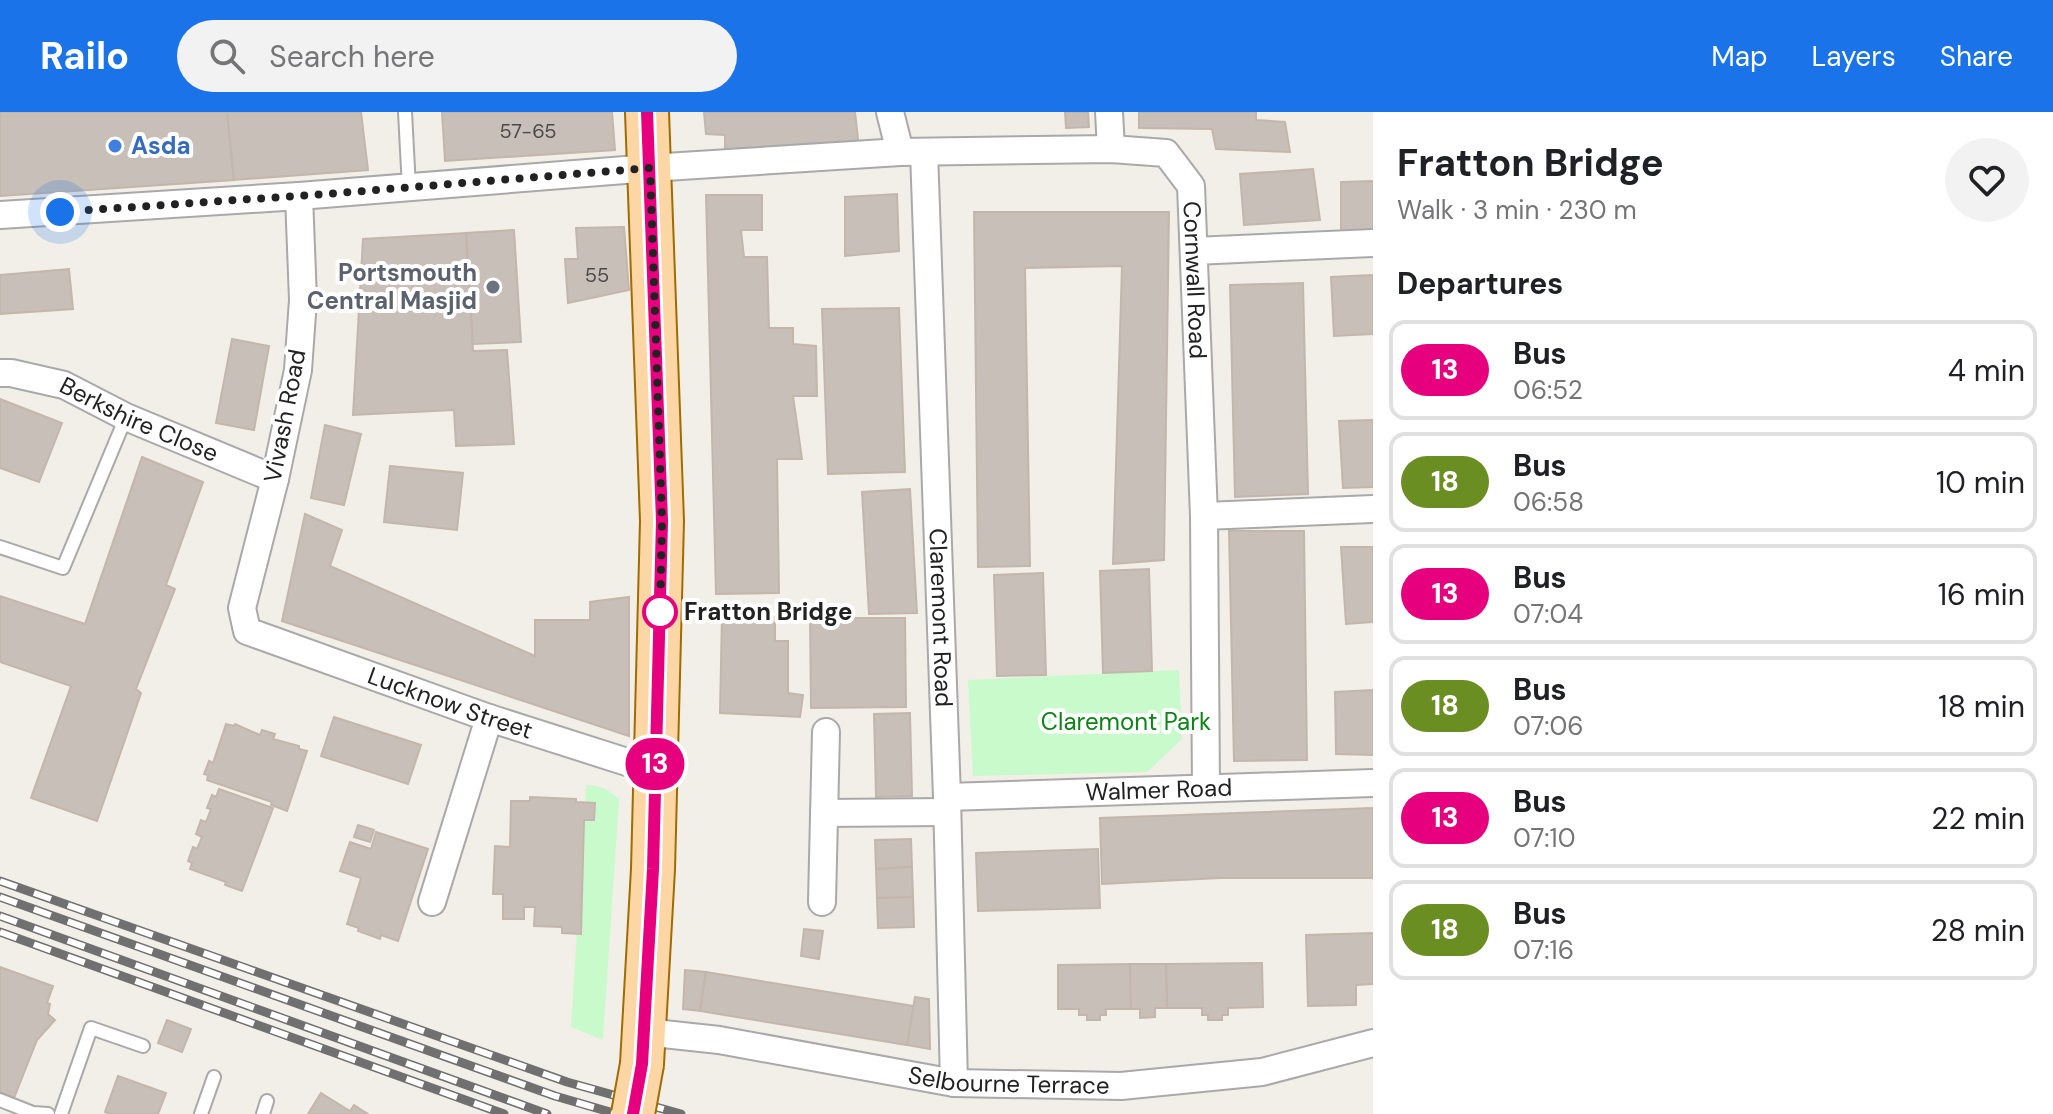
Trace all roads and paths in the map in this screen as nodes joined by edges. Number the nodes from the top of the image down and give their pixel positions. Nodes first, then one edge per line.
1 (405, 112) edge
2 (647, 112) edge
3 (890, 112) edge
4 (1109, 112) edge
5 (1111, 149) junction
6 (912, 152) junction
7 (650, 168) junction
8 (409, 188) junction
9 (299, 196) junction
10 (0, 215) edge
11 (1373, 243) edge
12 (1194, 251) junction
13 (0, 373) edge
14 (126, 417) junction
15 (275, 479) junction
16 (1373, 509) edge
17 (1204, 516) junction
18 (0, 547) edge
19 (247, 631) joint
20 (489, 718) junction
21 (826, 732) dead end
22 (655, 771) junction
23 (1373, 783) edge
24 (1206, 788) junction
25 (947, 804) junction
26 (824, 813) junction
27 (432, 902) dead end
28 (822, 902) dead end
29 (1373, 1043) edge
30 (143, 1046) dead end
31 (644, 1048) junction
32 (214, 1077) dead end
33 (954, 1083) junction
34 (0, 1100) edge
35 (48, 1114) edge
36 (61, 1114) edge
37 (201, 1114) edge
38 (633, 1114) edge

1 - 8 lane
2 - 7 main road
3 - 6 street, Claremont Road
4 - 5 street
5 - 6 street, Cornwall Road
5 - 12 street, Cornwall Road
6 - 7 street, Cornwall Road
6 - 25 street, Claremont Road
7 - 8 street, Cornwall Road
7 - 22 main road
8 - 9 street, Cornwall Road
9 - 10 street, Cornwall Road
9 - 15 street, Vivash Road
11 - 12 street
12 - 17 street, Cornwall Road
13 - 14 street, Berkshire Close
14 - 15 street, Berkshire Close
14 - 18 lane
15 - 19 street, Vivash Road
16 - 17 street
17 - 24 street, Cornwall Road
19 - 20 street, Lucknow Street
20 - 22 street, Lucknow Street
20 - 27 street
21 - 26 street
22 - 31 main road
23 - 24 street, Walmer Road
24 - 25 street, Walmer Road
25 - 26 street, Walmer Road
25 - 33 street, Claremont Road
26 - 28 street
29 - 33 street, Selbourne Terrace
30 - 36 lane
31 - 33 street, Selbourne Terrace
31 - 38 main road, bridge
32 - 37 lane
34 - 35 lane

